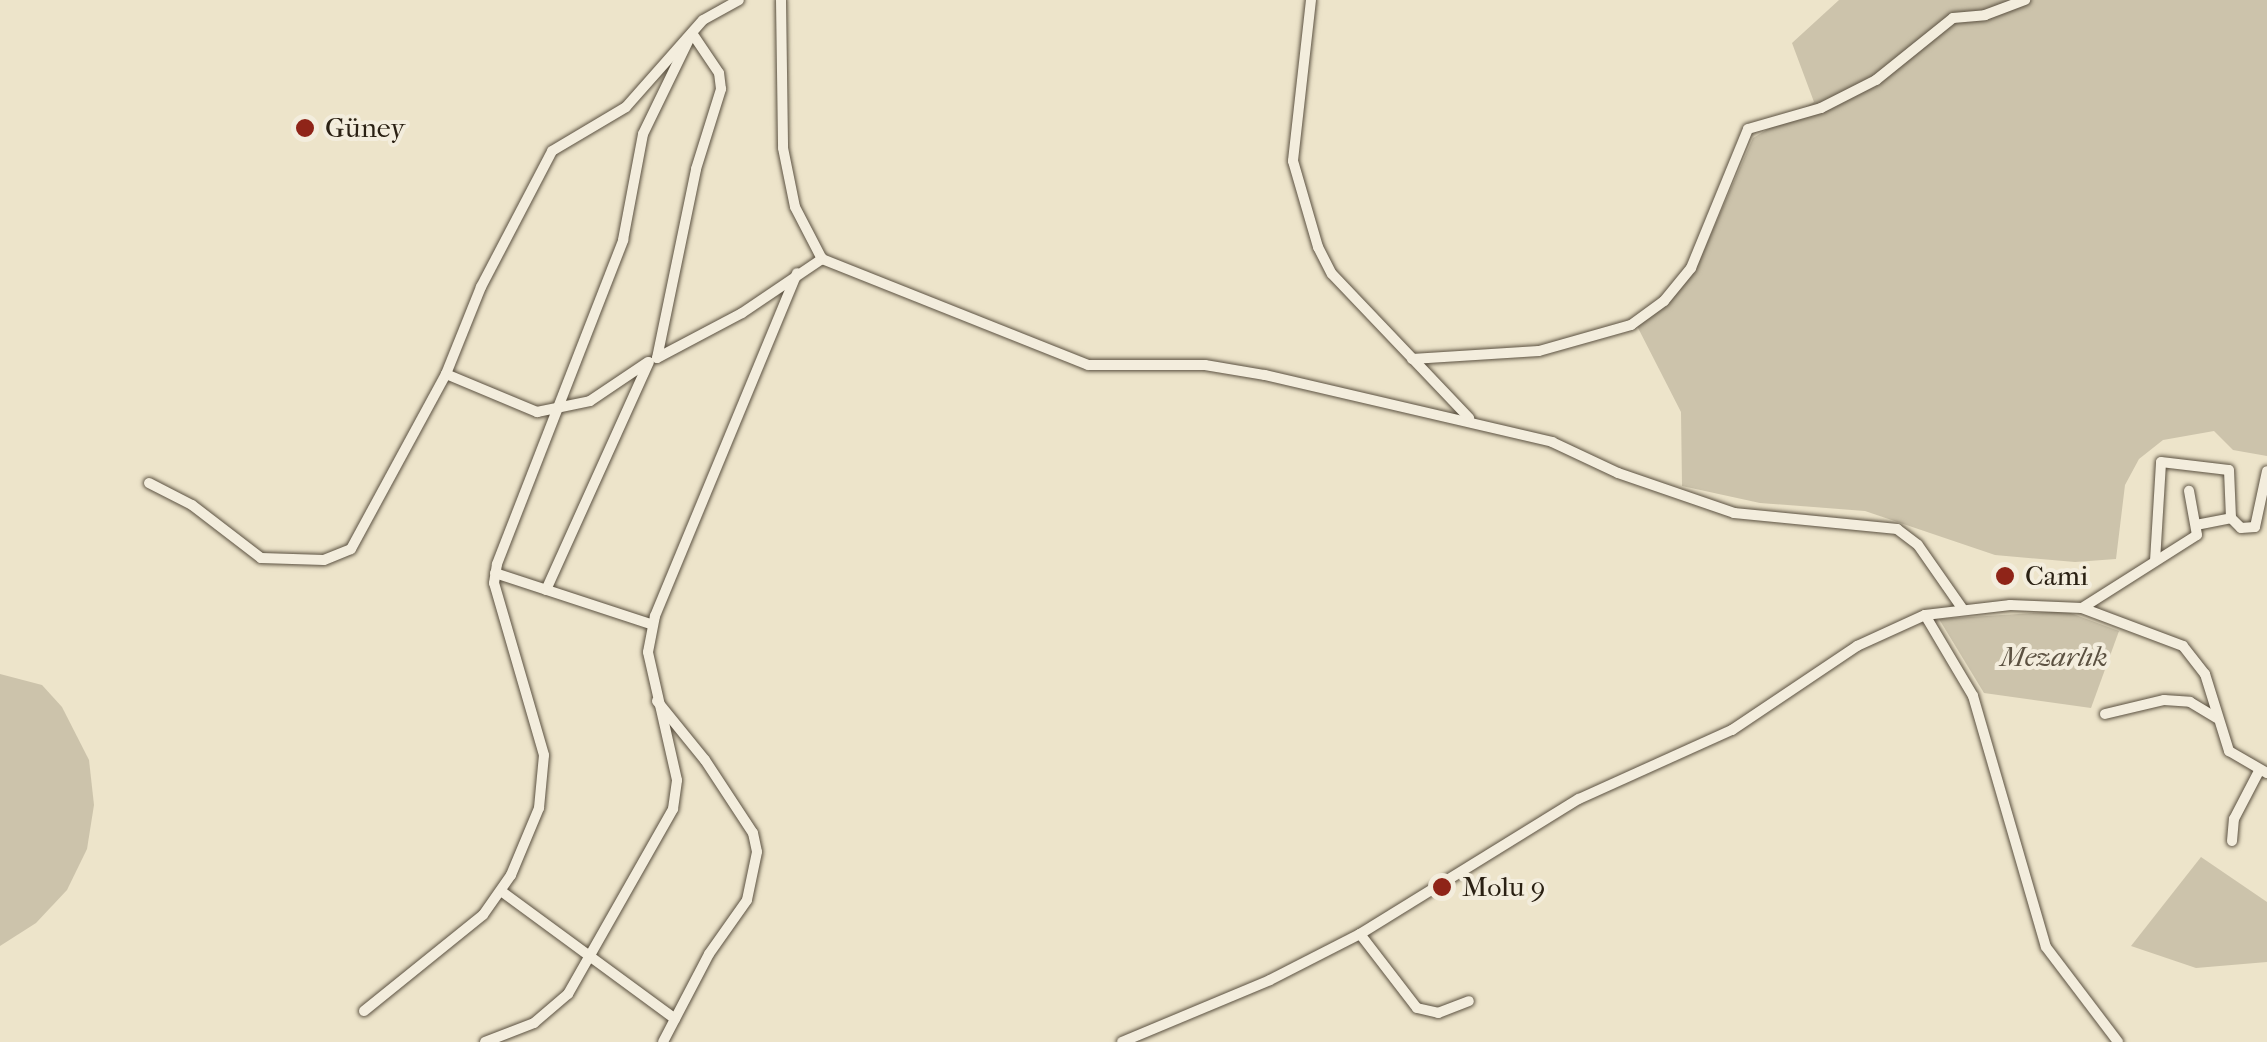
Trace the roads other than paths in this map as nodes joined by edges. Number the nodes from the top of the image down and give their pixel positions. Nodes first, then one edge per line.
1 (738, 0) edge
2 (781, 0) edge
3 (1311, 0) edge
4 (2024, 0) edge
5 (692, 33) junction
6 (822, 259) junction
7 (797, 273) junction
8 (1412, 358) junction
9 (446, 374) junction
10 (562, 410) junction
11 (1470, 418) junction
12 (2267, 471) edge
13 (148, 483) dead end
14 (2189, 491) dead end
15 (2231, 518) junction
16 (2196, 524) junction
17 (2155, 561) junction
18 (495, 574) junction
19 (546, 590) junction
20 (1962, 608) junction
21 (2082, 608) junction
22 (1926, 615) junction
23 (653, 624) junction
24 (655, 699) junction
25 (2105, 714) dead end
26 (2218, 718) junction
27 (2263, 772) edge
28 (2232, 841) dead end
29 (501, 891) junction
30 (1360, 934) junction
31 (590, 953) junction
32 (1469, 1000) dead end
33 (364, 1011) dead end
34 (675, 1019) junction
35 (484, 1042) edge
36 (663, 1042) edge
37 (1122, 1042) edge
38 (2118, 1042) edge

1 - 5 street
2 - 6 street
3 - 8 street
4 - 8 street
5 - 7 street
5 - 9 street
5 - 10 street
6 - 7 street
6 - 11 street
7 - 23 street
8 - 11 street
9 - 10 street
9 - 13 street
10 - 18 street
10 - 19 street
11 - 20 street
12 - 15 street
14 - 16 street
15 - 16 street
15 - 17 street
16 - 17 street
17 - 21 street
18 - 19 street
18 - 29 street
19 - 23 street
20 - 21 street
20 - 22 street
21 - 26 street
22 - 30 street
22 - 38 street
23 - 24 street
24 - 31 street
24 - 34 street
25 - 26 street
26 - 27 street
27 - 28 street
29 - 31 street
29 - 33 street
30 - 32 street
30 - 37 street
31 - 34 street
31 - 35 street
34 - 36 street

